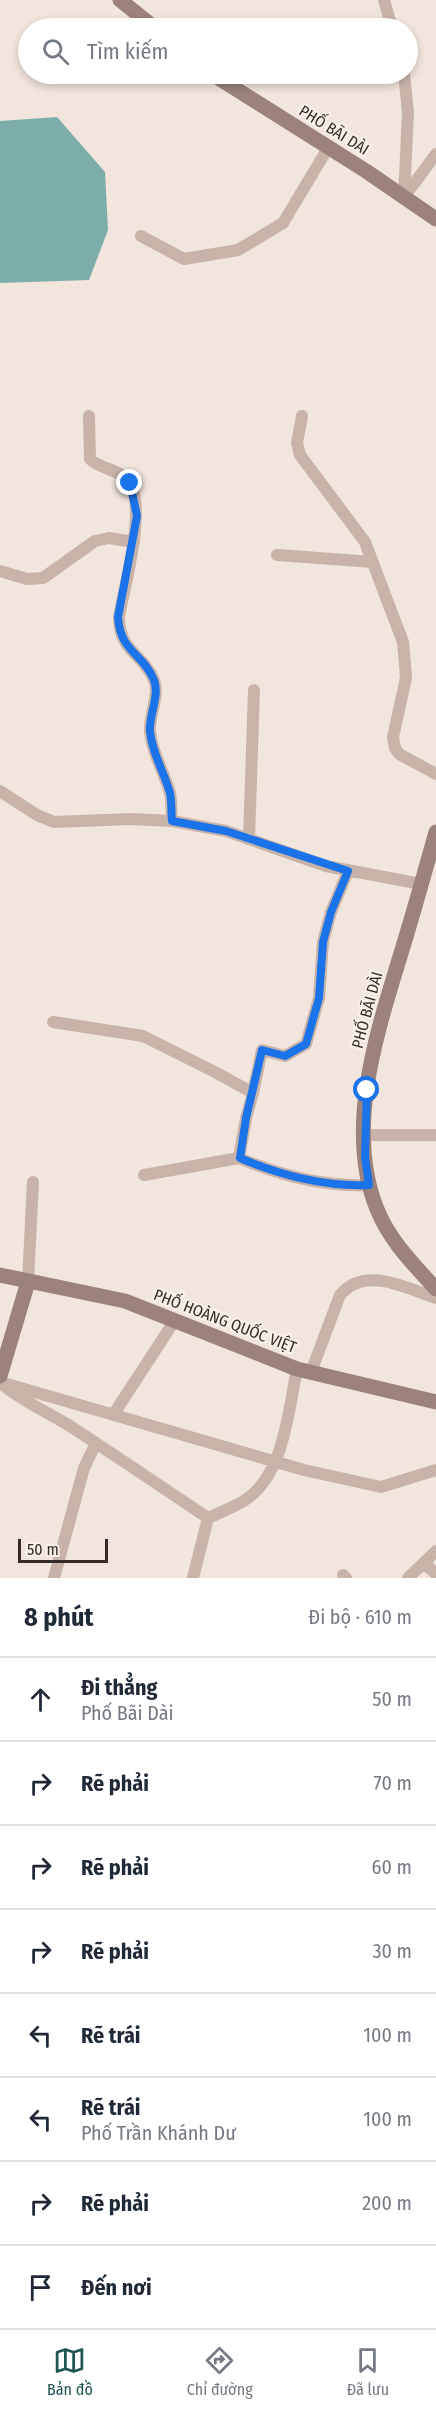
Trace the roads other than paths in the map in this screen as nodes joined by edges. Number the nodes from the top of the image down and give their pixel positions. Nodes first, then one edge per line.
1 (120, 0) edge
2 (384, 0) edge
3 (142, 18) edge
4 (389, 18) edge
5 (228, 84) edge
6 (405, 84) edge
7 (328, 148) junction
8 (436, 154) edge
9 (404, 197) junction
10 (436, 219) edge
11 (141, 236) dead end
12 (89, 416) dead end
13 (302, 416) dead end
14 (134, 542) junction
15 (277, 555) dead end
16 (374, 562) junction
17 (0, 571) edge
18 (254, 690) dead end
19 (436, 774) edge
20 (0, 791) edge
21 (172, 821) junction
22 (436, 832) edge
23 (249, 838) junction
24 (348, 871) junction
25 (422, 884) junction
26 (53, 1022) dead end
27 (253, 1093) junction
28 (365, 1135) junction
29 (436, 1135) edge
30 (240, 1158) junction
31 (144, 1175) dead end
32 (33, 1182) dead end
33 (369, 1185) junction
34 (0, 1275) edge
35 (28, 1282) junction
36 (436, 1289) edge
37 (436, 1298) edge
38 (175, 1320) junction
39 (304, 1370) junction
40 (0, 1376) edge
41 (0, 1382) edge
42 (436, 1402) edge
43 (113, 1415) junction
44 (96, 1443) junction
45 (277, 1462) junction
46 (436, 1470) edge
47 (208, 1518) junction
48 (436, 1551) edge
49 (424, 1563) junction
50 (436, 1574) edge
51 (54, 1578) edge
52 (193, 1578) edge
53 (408, 1578) edge

1 - 3 street
2 - 4 street
5 - 7 street, PHỐ BÃI DÀI
6 - 9 street
7 - 9 street, PHỐ BÃI DÀI
7 - 11 street
8 - 9 street
9 - 10 street, PHỐ BÃI DÀI
12 - 14 street
13 - 16 street
14 - 17 street
14 - 21 street
15 - 16 street
16 - 19 street
18 - 23 street
20 - 21 street
21 - 23 street
22 - 25 street, PHỐ BÃI DÀI
23 - 24 street
24 - 25 street
24 - 27 street
25 - 28 street, PHỐ BÃI DÀI
26 - 27 street
27 - 30 street
28 - 29 street
28 - 33 street, PHỐ BÃI DÀI
30 - 31 street
30 - 33 street
32 - 35 street
33 - 36 street, PHỐ BÃI DÀI
34 - 35 street, PHỐ HOÀNG QUỐC VIỆT
35 - 38 street, PHỐ HOÀNG QUỐC VIỆT
35 - 40 street
37 - 39 street
38 - 39 street, PHỐ HOÀNG QUỐC VIỆT
38 - 43 street
39 - 42 street, PHỐ HOÀNG QUỐC VIỆT
39 - 45 street
41 - 43 street
41 - 44 street
43 - 45 street
44 - 47 street
44 - 51 street
45 - 46 street
45 - 47 street
47 - 52 street
48 - 49 street
49 - 50 street
49 - 53 street

